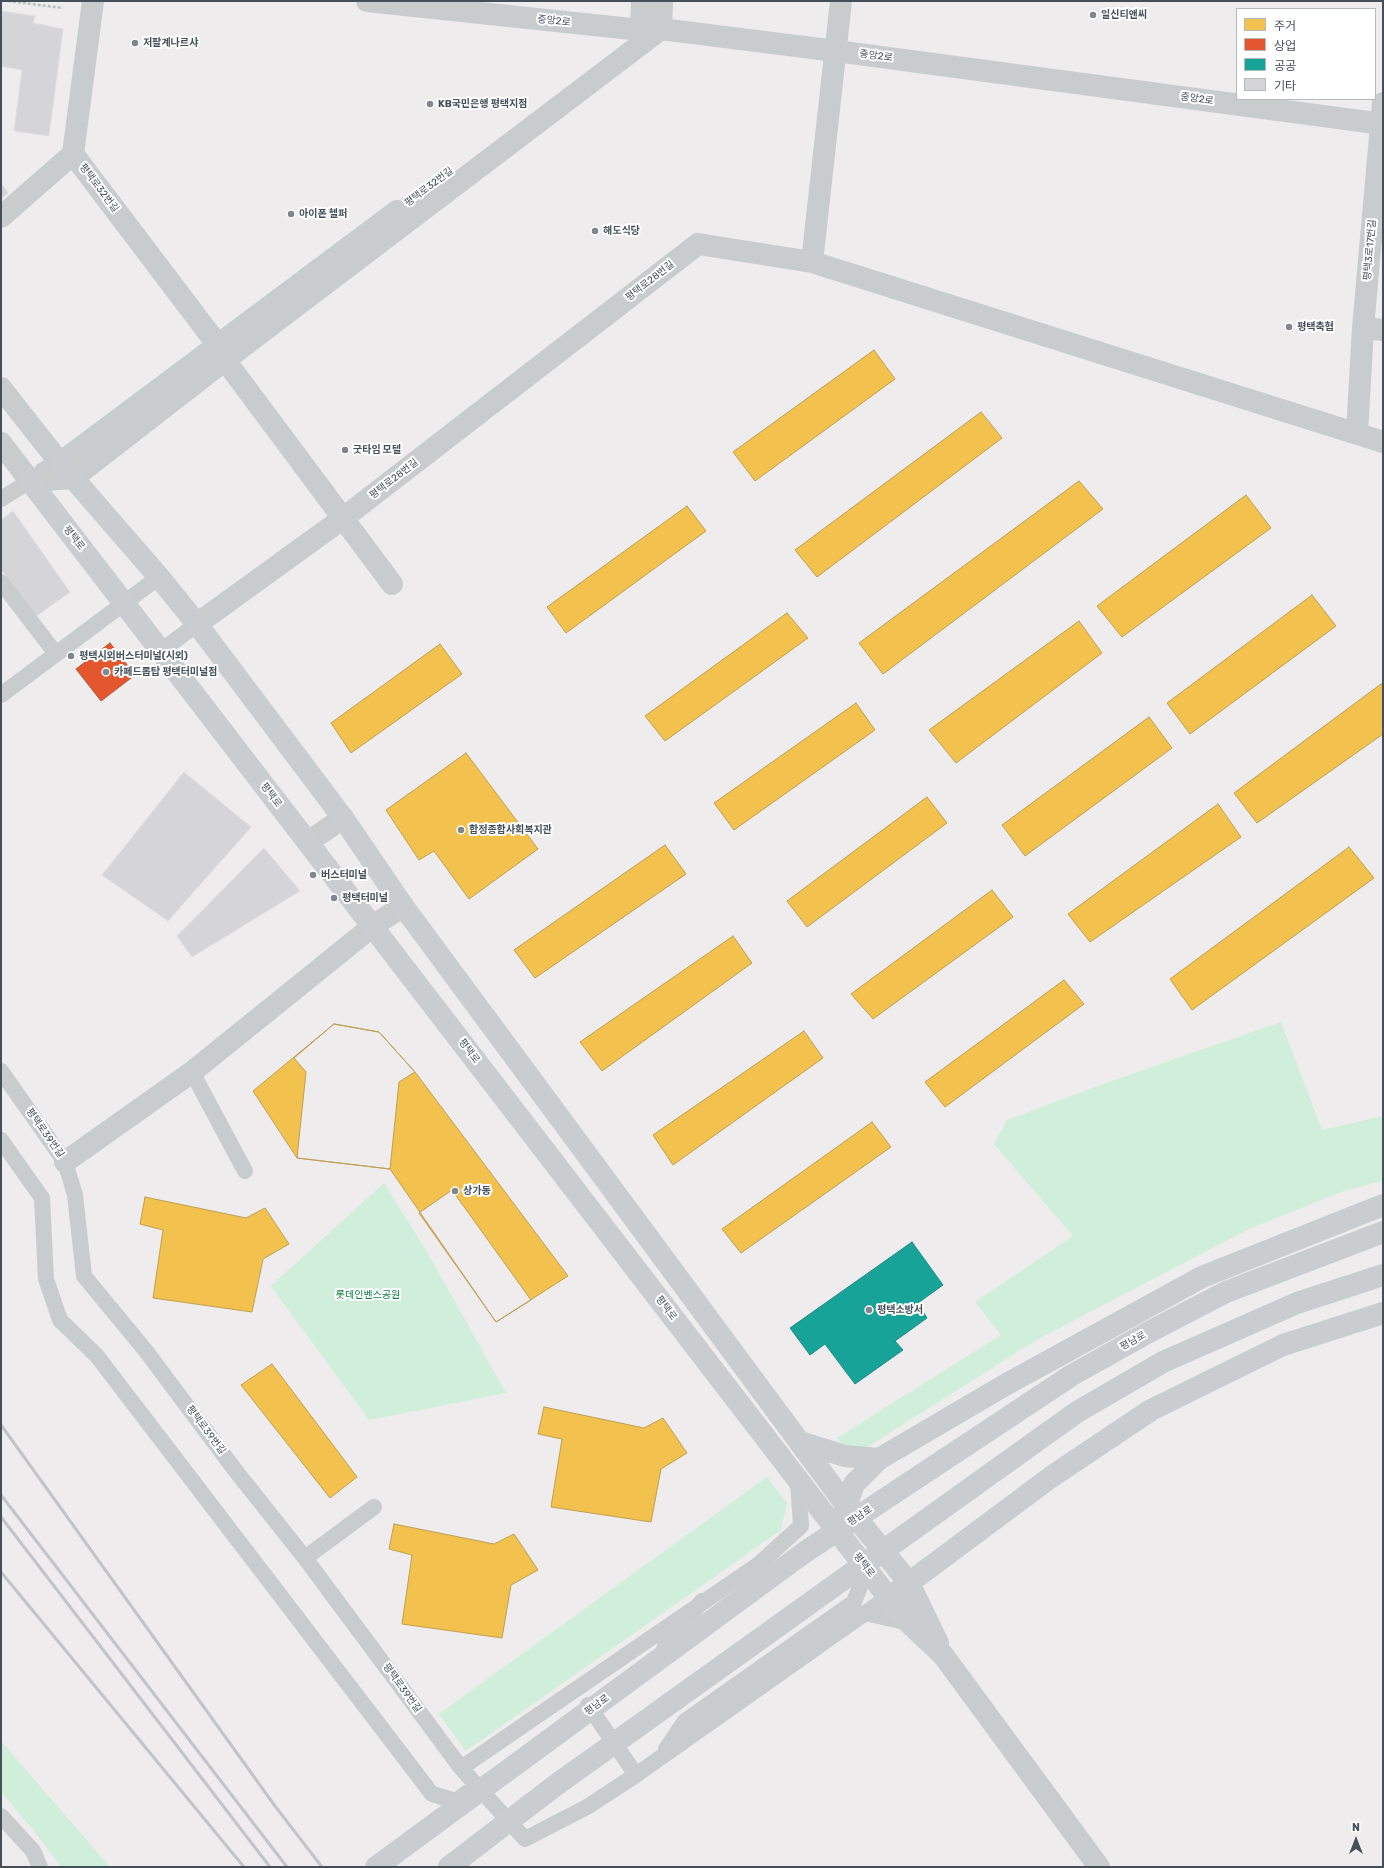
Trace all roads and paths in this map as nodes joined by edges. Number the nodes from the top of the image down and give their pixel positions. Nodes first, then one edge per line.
1 (8, 1) edge
2 (93, 1) edge
3 (367, 1) edge
4 (642, 1) edge
5 (662, 1) edge
6 (841, 1) edge
7 (63, 8) dead end
8 (651, 30) junction
9 (836, 50) junction
10 (1236, 99) edge
11 (1243, 100) edge
12 (1382, 117) edge
13 (73, 154) junction
14 (1, 217) edge
15 (812, 262) junction
16 (1373, 329) edge
17 (221, 352) junction
18 (1, 388) edge
19 (1357, 433) junction
20 (1, 442) edge
21 (1383, 442) edge
22 (66, 471) junction
23 (30, 480) junction
24 (1, 499) edge
25 (342, 519) junction
26 (159, 577) junction
27 (1, 582) edge
28 (392, 584) dead end
29 (126, 603) junction
30 (197, 624) junction
31 (161, 651) junction
32 (56, 654) junction
33 (1, 695) edge
34 (343, 818) junction
35 (308, 842) junction
36 (403, 906) junction
37 (373, 926) junction
38 (1, 1071) edge
39 (192, 1072) junction
40 (1, 1140) edge
41 (65, 1162) junction
42 (245, 1171) dead end
43 (1383, 1205) edge
44 (1383, 1232) edge
45 (1383, 1275) edge
46 (1383, 1313) edge
47 (800, 1442) junction
48 (878, 1459) junction
49 (798, 1480) junction
50 (846, 1505) junction
51 (374, 1507) dead end
52 (861, 1523) junction
53 (837, 1531) junction
54 (305, 1558) junction
55 (866, 1569) junction
56 (909, 1583) junction
57 (888, 1597) junction
58 (702, 1601) junction
59 (865, 1613) junction
60 (909, 1623) junction
61 (943, 1655) junction
62 (588, 1705) junction
63 (661, 1757) junction
64 (461, 1768) junction
65 (636, 1775) junction
66 (476, 1786) junction
67 (1, 1816) edge
68 (40, 1867) edge
69 (376, 1867) edge
70 (449, 1867) edge
71 (1099, 1867) edge

1 - 7 path
2 - 13 street, 평택로32번길
3 - 8 street, 중앙2로
4 - 8 street
5 - 8 street
6 - 9 street
8 - 9 street, 중앙2로
8 - 17 street
9 - 10 street, 중앙2로
9 - 15 street
11 - 12 street, 중앙2로
12 - 16 street, 평택3로17번길
13 - 14 street
13 - 17 street, 평택로32번길
15 - 19 street, 평택로28번길
15 - 25 street, 평택로28번길
16 - 19 street, 평택3로17번길
17 - 22 street
17 - 25 street
18 - 22 street
19 - 21 street
20 - 23 street, 평택로
22 - 23 street
22 - 26 main road
23 - 24 lane
23 - 29 main road, 평택로
25 - 28 street
25 - 30 street, 평택로28번길
26 - 29 lane
26 - 30 main road
27 - 32 lane
29 - 31 main road, 평택로
29 - 32 lane
30 - 31 lane
30 - 34 main road
31 - 35 main road, 평택로
32 - 33 lane
34 - 35 street
34 - 36 main road
35 - 37 main road, 평택로
36 - 37 street
36 - 47 main road
37 - 39 street
37 - 49 main road, 평택로
38 - 41 lane, 평택로39번길
39 - 41 street
39 - 42 lane
40 - 66 lane
41 - 54 lane, 평택로39번길
43 - 48 main road
44 - 69 main road, 평남로
45 - 70 main road
46 - 56 main road
47 - 48 main road
47 - 50 main road
48 - 50 main road
49 - 53 main road, 평택로
49 - 58 lane
50 - 52 main road
50 - 53 main road
51 - 54 lane
52 - 55 lane
52 - 56 main road
53 - 55 main road, 평택로
54 - 64 lane, 평택로39번길
55 - 57 main road, 평택로
55 - 63 lane
56 - 57 main road
56 - 61 main road
57 - 59 lane
57 - 60 main road, 평택로
58 - 62 lane
58 - 64 lane
59 - 60 lane
59 - 63 lane
60 - 61 main road, 평택로
61 - 71 street
62 - 65 lane
62 - 66 lane
63 - 65 lane
64 - 66 lane, 평택로39번길
65 - 66 lane, 평택로39번길
67 - 68 lane

